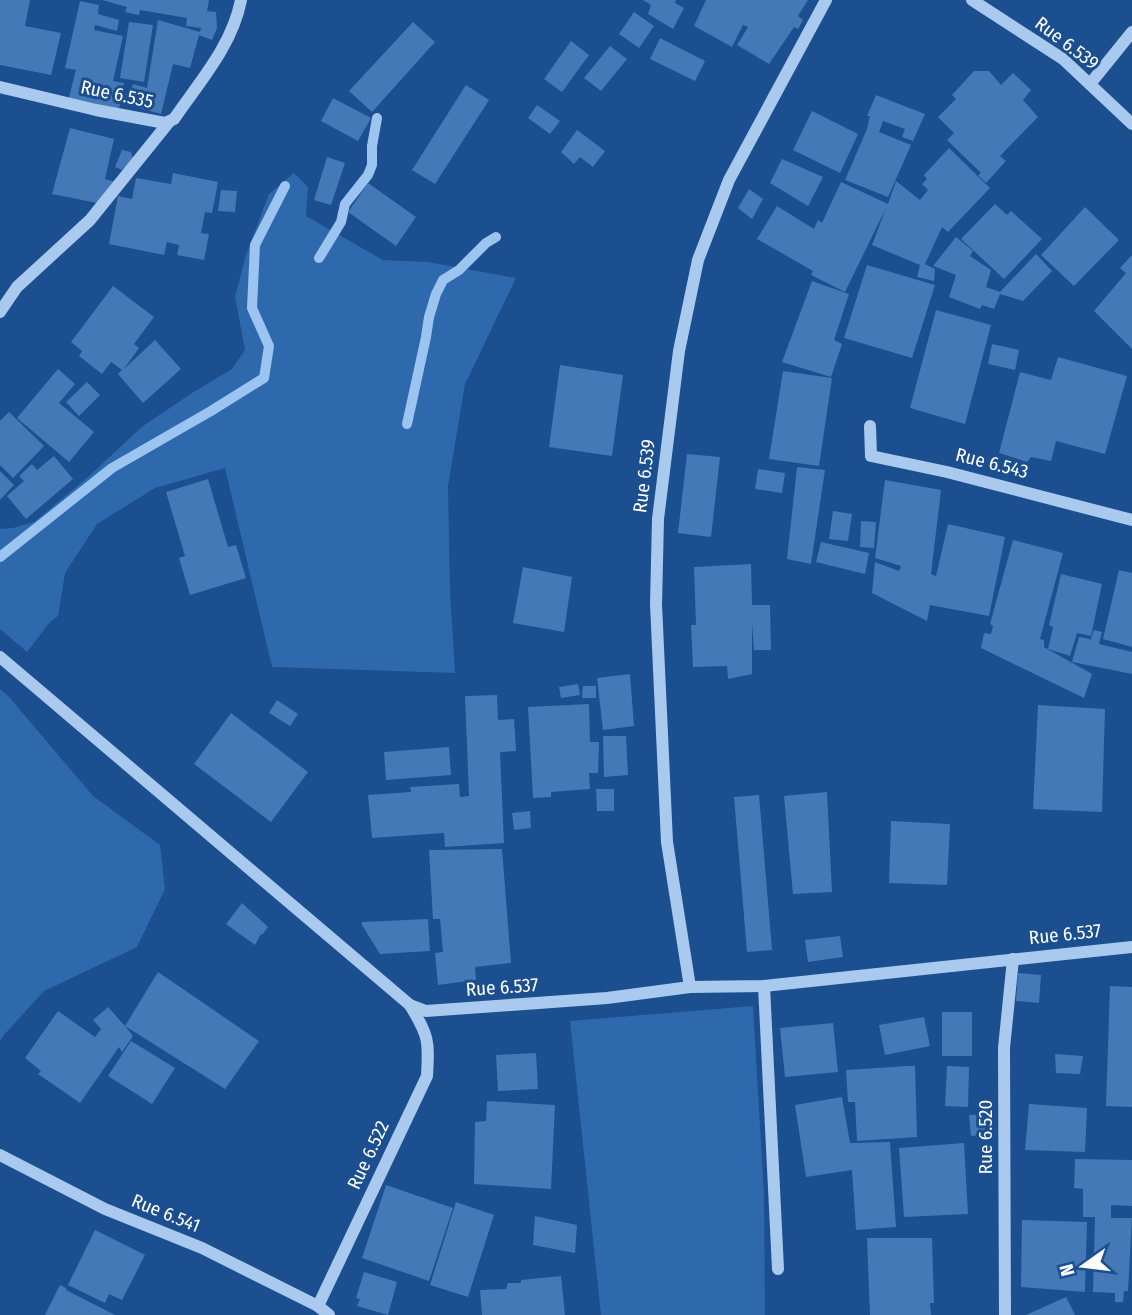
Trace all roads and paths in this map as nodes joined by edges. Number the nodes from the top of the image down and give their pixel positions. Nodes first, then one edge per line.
1 (241, 0) edge
2 (826, 0) edge
3 (972, 0) edge
4 (1132, 32) edge
5 (1090, 84) junction
6 (0, 87) edge
7 (169, 122) junction
8 (1132, 124) edge
9 (0, 312) edge
10 (870, 426) dead end
11 (1132, 520) edge
12 (0, 657) edge
13 (1132, 947) edge
14 (1013, 959) junction
15 (764, 986) junction
16 (690, 987) junction
17 (410, 1005) junction
18 (0, 1155) edge
19 (778, 1269) dead end
20 (323, 1310) edge
21 (1005, 1315) edge

1 - 7 street, Rue 6.535
2 - 16 street, Rue 6.539
3 - 5 street, Rue 6.539
4 - 5 street
5 - 8 street, Rue 6.539
6 - 7 street, Rue 6.535
7 - 9 street
10 - 11 street, Rue 6.543
12 - 17 street
13 - 14 street, Rue 6.537
14 - 15 street, Rue 6.537
14 - 21 street, Rue 6.520
15 - 16 street, Rue 6.537
15 - 19 street
16 - 17 street, Rue 6.537
17 - 20 street, Rue 6.522
18 - 20 street, Rue 6.541

